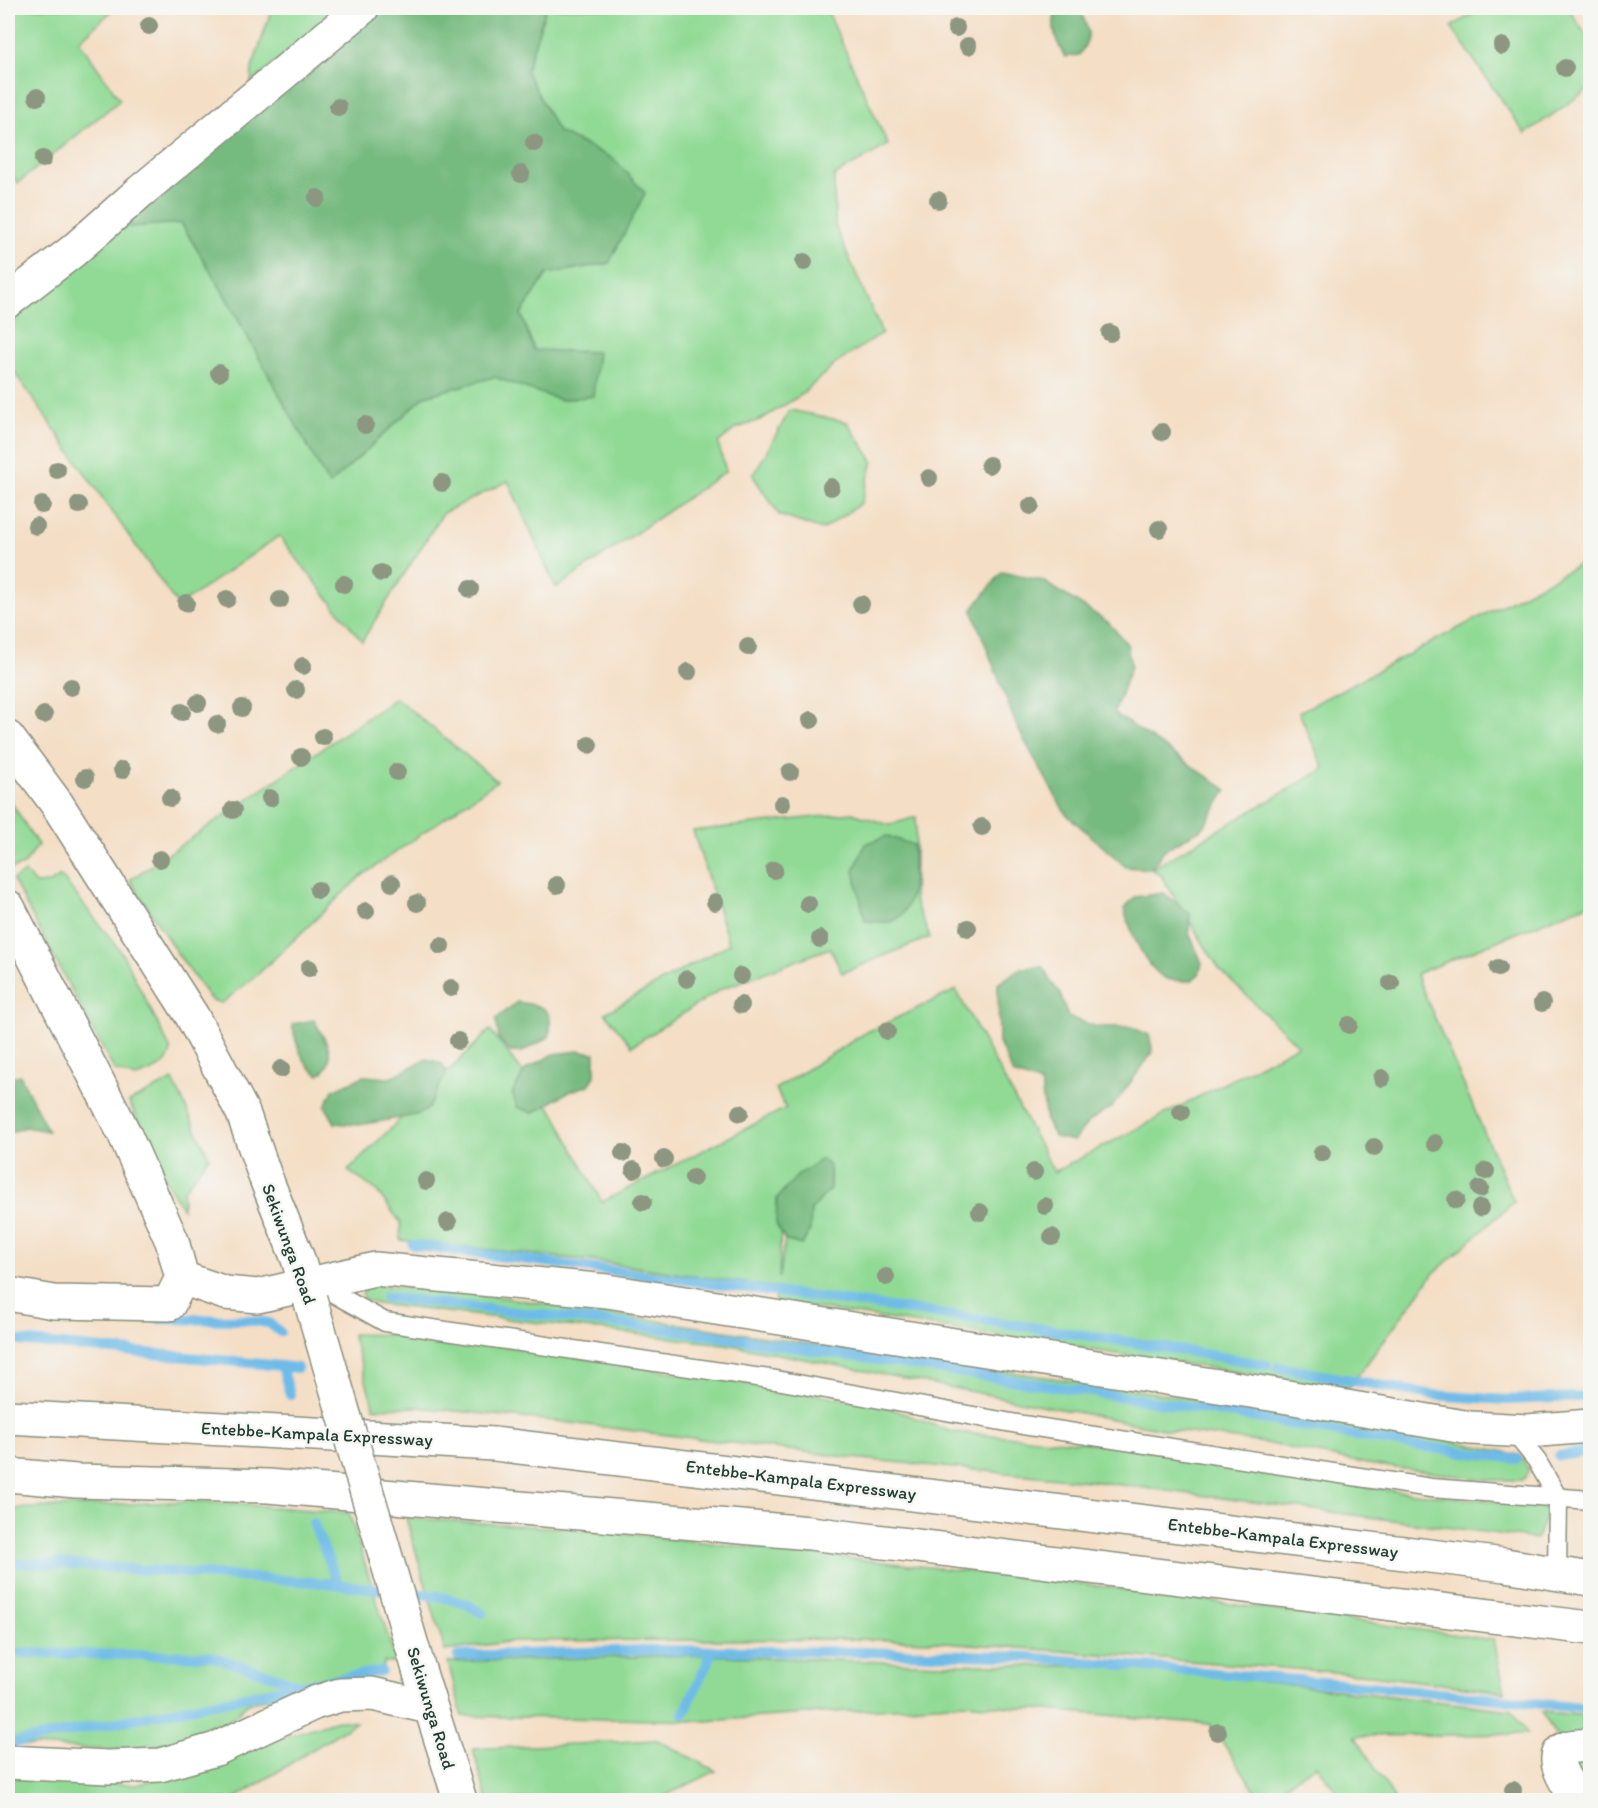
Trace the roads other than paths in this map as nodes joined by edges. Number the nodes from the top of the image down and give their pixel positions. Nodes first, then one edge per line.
1 (362, 8) edge
2 (8, 301) edge
3 (8, 738) edge
4 (8, 907) edge
5 (182, 1278) junction
6 (311, 1289) junction
7 (8, 1294) edge
8 (8, 1417) edge
9 (1590, 1426) edge
10 (1513, 1431) junction
11 (8, 1475) edge
12 (1558, 1498) junction
13 (1590, 1500) edge
14 (1557, 1575) junction
15 (1590, 1579) edge
16 (1590, 1628) edge
17 (429, 1707) junction
18 (1590, 1746) edge
19 (8, 1762) edge
20 (460, 1800) edge
21 (1577, 1800) edge

1 - 2 main road
3 - 6 main road, Sekiwunga Road
4 - 5 main road
5 - 6 main road
5 - 7 main road
6 - 10 main road
6 - 12 lane
6 - 17 main road, Sekiwunga Road, bridge
8 - 14 main road, Entebbe-Kampala Expressway
9 - 10 main road
10 - 12 lane
11 - 16 main road
12 - 13 lane
12 - 14 lane
14 - 15 main road, Entebbe-Kampala Expressway
17 - 19 main road
17 - 20 main road, Sekiwunga Road
18 - 21 main road

